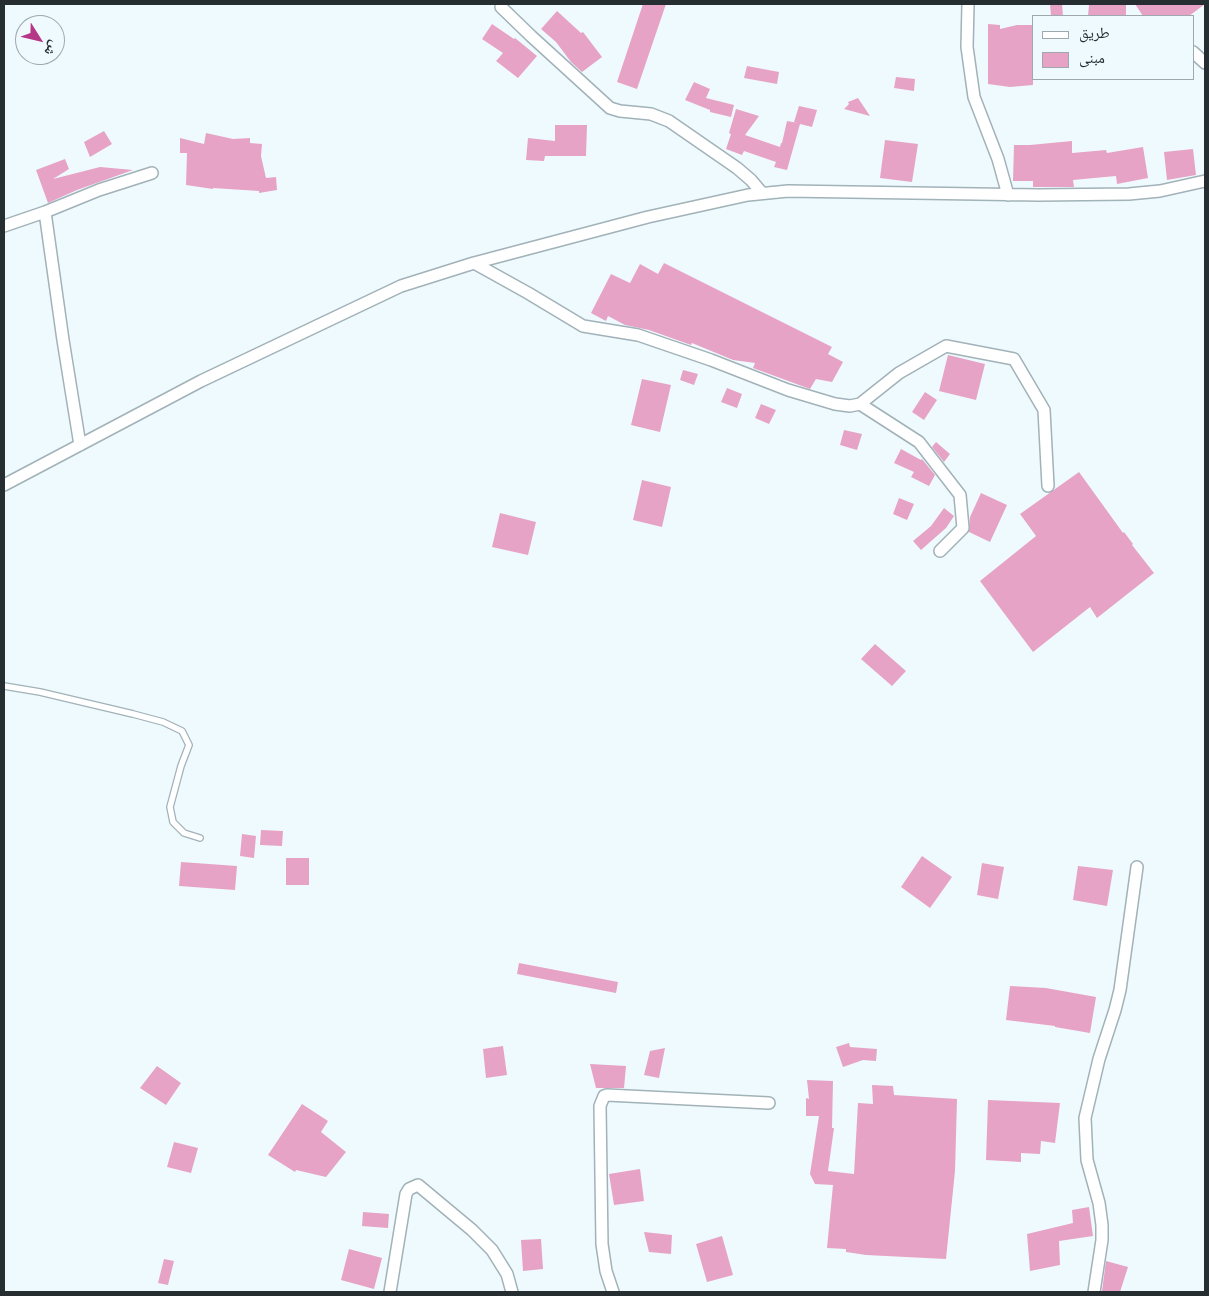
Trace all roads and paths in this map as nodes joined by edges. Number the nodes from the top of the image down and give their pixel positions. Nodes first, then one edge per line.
1 (968, 4) edge
2 (501, 8) dead end
3 (1194, 53) edge
4 (1205, 63) edge
5 (152, 173) dead end
6 (1205, 181) edge
7 (762, 193) junction
8 (1008, 195) junction
9 (45, 212) junction
10 (4, 226) edge
11 (474, 263) junction
12 (860, 404) junction
13 (80, 445) junction
14 (4, 485) edge
15 (1048, 486) dead end
16 (940, 551) dead end
17 (4, 686) edge
18 (200, 838) dead end
19 (1137, 866) dead end
20 (769, 1102) dead end
21 (390, 1292) edge
22 (512, 1292) edge
23 (613, 1292) edge
24 (1094, 1292) edge

1 - 8 street
2 - 7 street
3 - 4 street
5 - 9 street
6 - 8 street
7 - 8 street
7 - 11 street
9 - 10 street
9 - 13 street
11 - 12 street
11 - 13 street
12 - 15 street
12 - 16 street
13 - 14 street
17 - 18 lane
19 - 24 street
20 - 23 street
21 - 22 street

